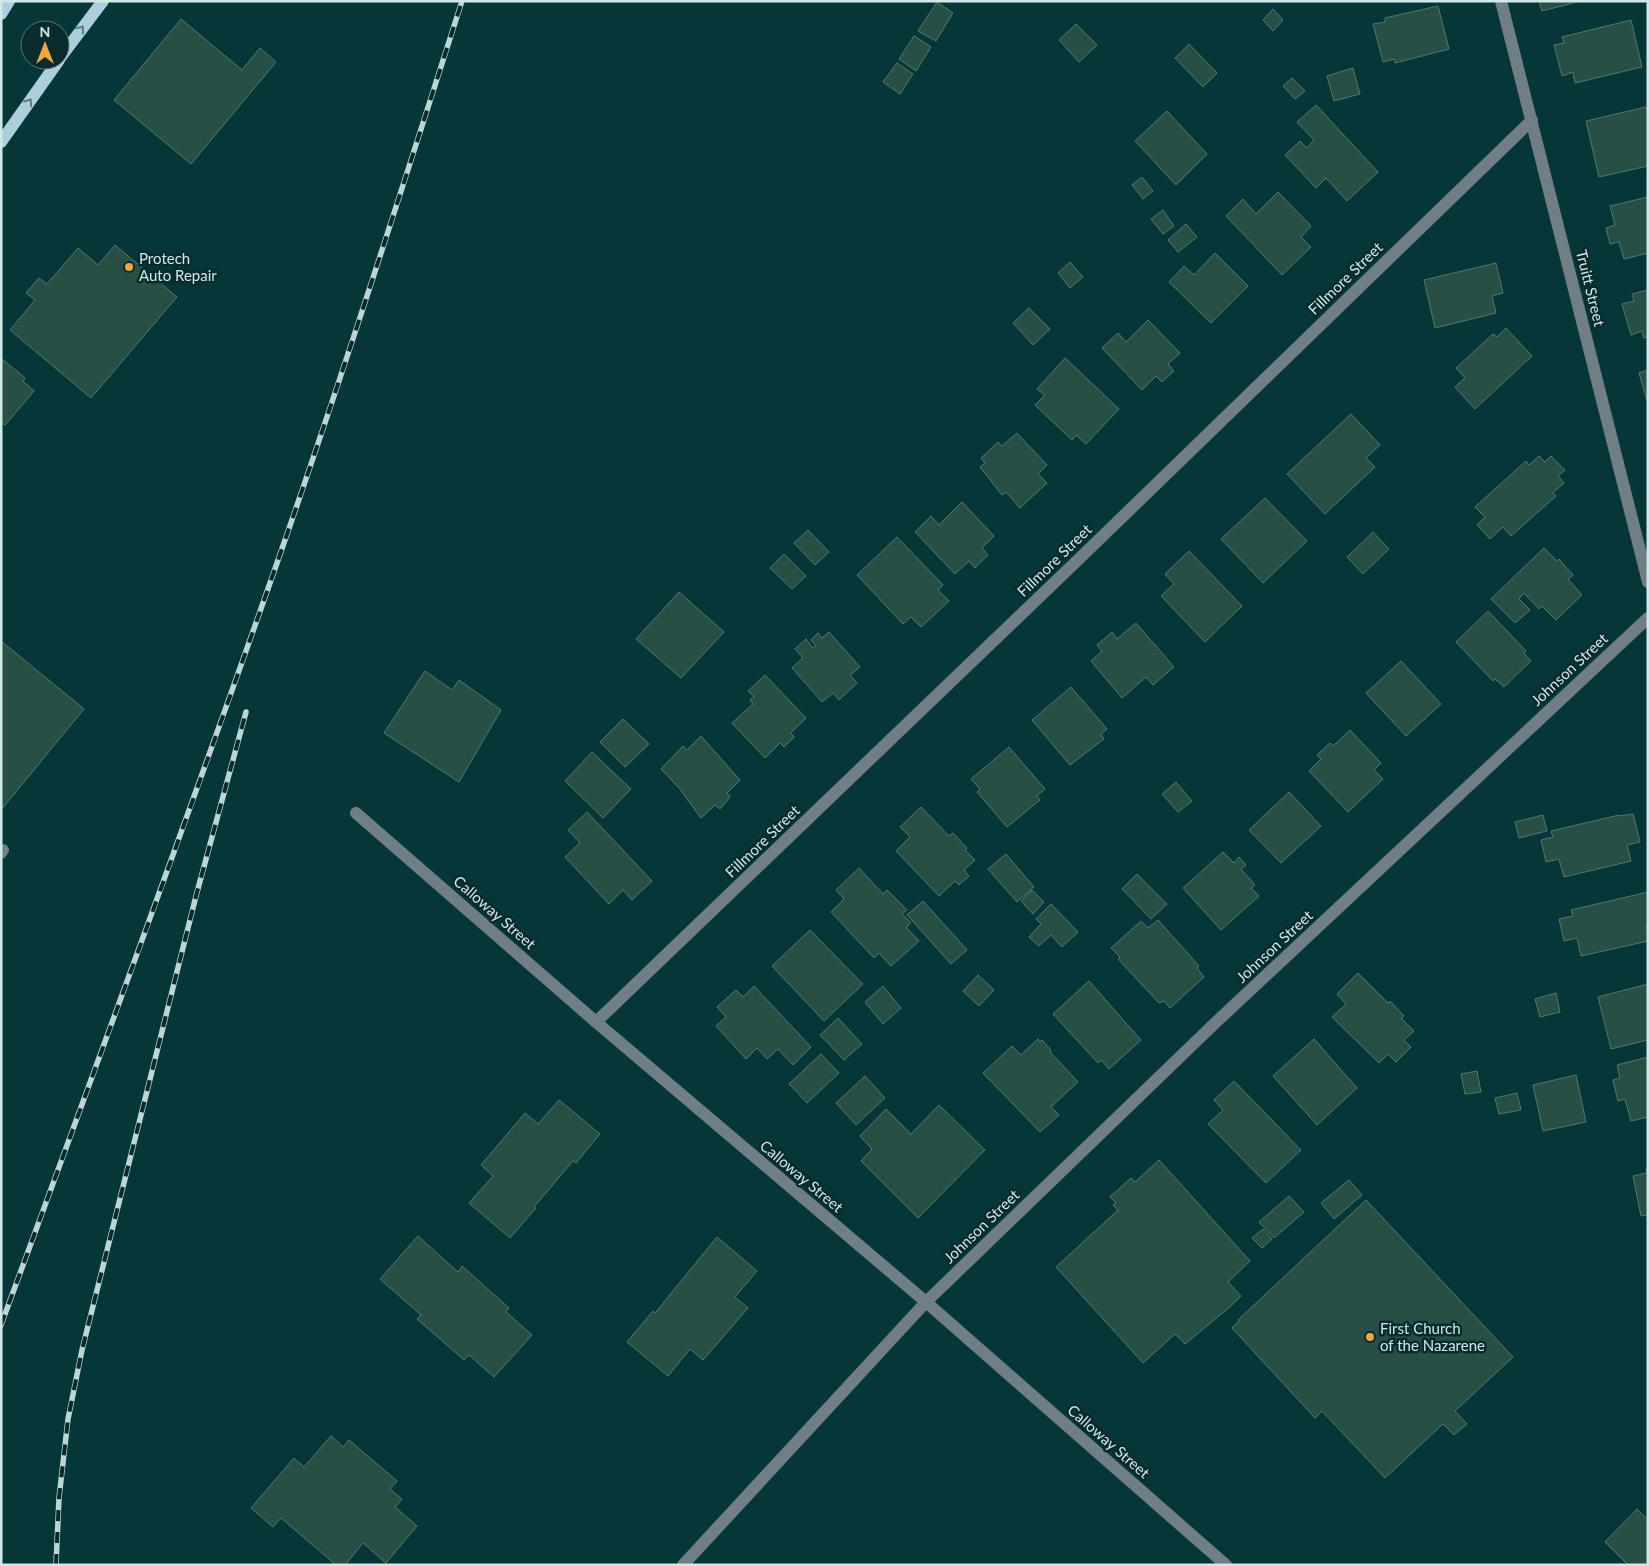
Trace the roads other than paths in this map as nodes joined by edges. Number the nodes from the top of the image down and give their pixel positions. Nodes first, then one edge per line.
1 (10, 1) edge
2 (103, 1) edge
3 (1501, 1) edge
4 (1, 14) edge
5 (70, 44) edge
6 (51, 70) edge
7 (1532, 120) junction
8 (1, 142) edge
9 (1648, 582) edge
10 (1648, 618) edge
11 (356, 813) dead end
12 (596, 1022) junction
13 (926, 1302) junction
14 (683, 1565) edge
15 (1226, 1565) edge

1 - 4 main road
5 -> 2 main road
3 - 7 street, Truitt Street
8 -> 6 main road
7 - 9 street, Truitt Street
7 - 12 street, Fillmore Street
10 - 13 street, Johnson Street
11 - 12 street, Calloway Street
12 - 13 street, Calloway Street
13 - 14 street, Johnson Street
13 - 15 street, Calloway Street

